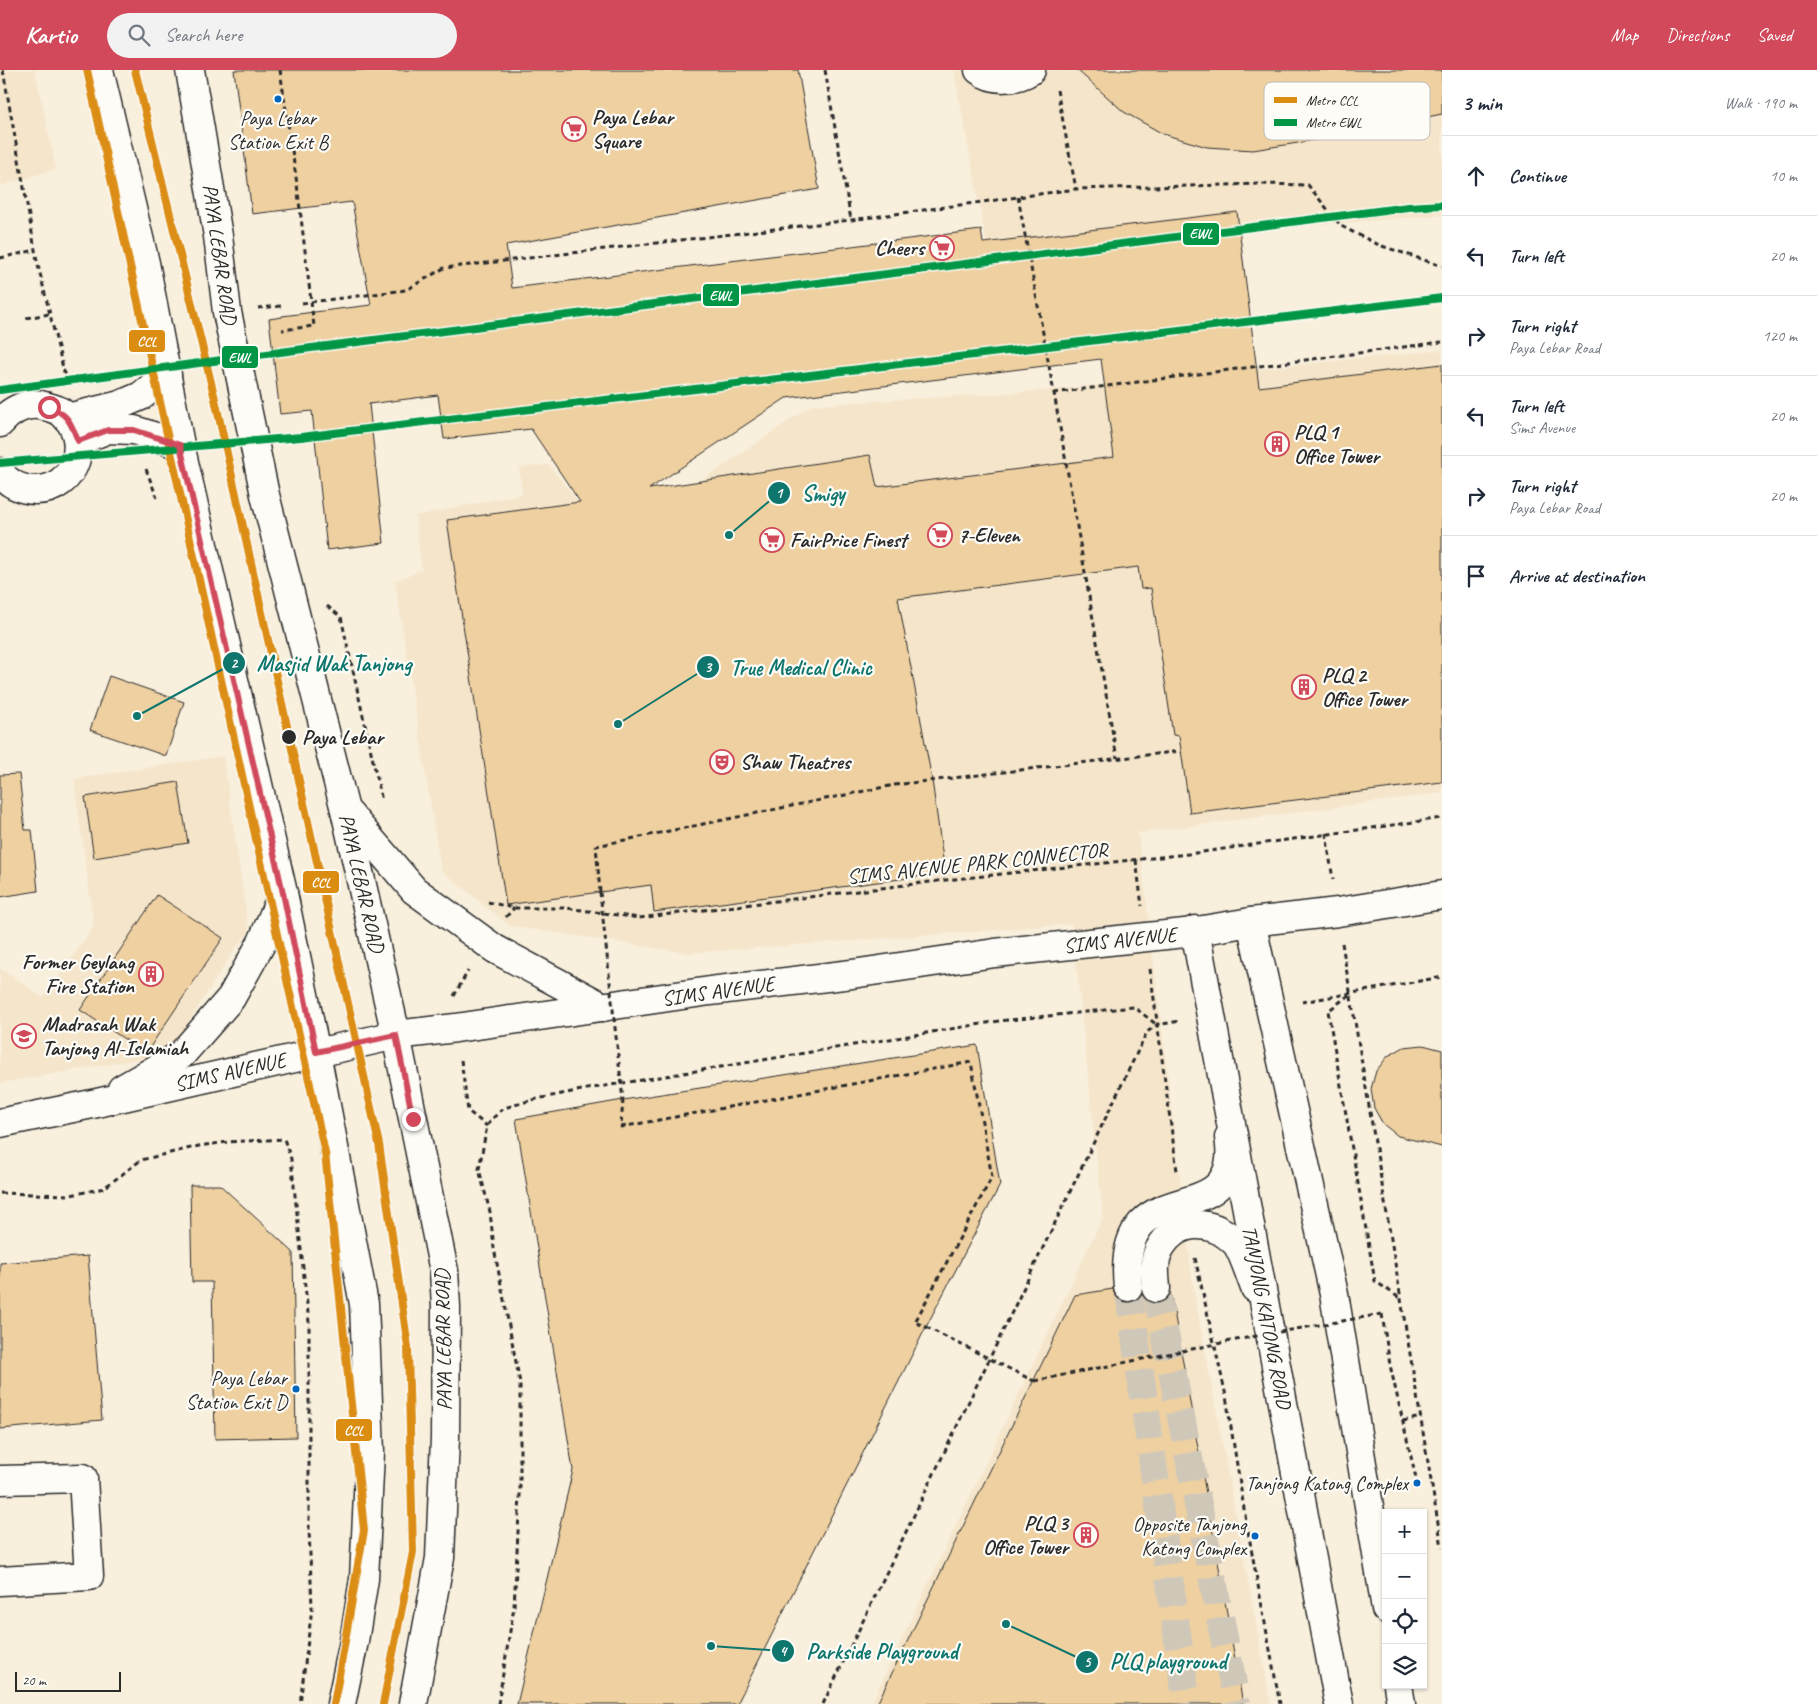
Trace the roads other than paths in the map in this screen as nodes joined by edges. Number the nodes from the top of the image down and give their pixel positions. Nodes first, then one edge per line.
1 (99, 70) edge
2 (190, 70) edge
3 (979, 70) edge
4 (1031, 70) edge
5 (167, 375) junction
6 (0, 423) edge
7 (72, 429) junction
8 (180, 445) junction
9 (0, 472) edge
10 (345, 810) junction
11 (283, 893) junction
12 (1442, 895) edge
13 (1251, 922) junction
14 (1195, 930) junction
15 (603, 1007) junction
16 (396, 1035) junction
17 (316, 1052) junction
18 (97, 1103) junction
19 (1228, 1113) junction
20 (0, 1124) edge
21 (1128, 1286) tunnel mouth
22 (1156, 1288) tunnel mouth
23 (1269, 1324) junction
24 (0, 1480) edge
25 (0, 1581) edge
26 (1384, 1599) edge
27 (1399, 1689) edge
28 (341, 1704) edge
29 (414, 1704) edge
30 (1340, 1704) edge
31 (1401, 1704) edge

1 - 5 main road
2 - 10 main road, PAYA LEBAR ROAD
3 - 4 main road
5 - 7 main road
5 - 8 main road
6 - 7 main road
7 - 8 main road
7 - 9 main road
8 - 11 main road
10 - 15 main road
10 - 16 main road, PAYA LEBAR ROAD
11 - 17 main road
11 - 18 main road
12 - 13 main road, SIMS AVENUE
13 - 14 main road, SIMS AVENUE
13 - 26 main road
14 - 15 main road, SIMS AVENUE
14 - 19 main road, TANJONG KATONG ROAD
15 - 16 main road, SIMS AVENUE
16 - 17 main road, SIMS AVENUE
16 - 29 main road, PAYA LEBAR ROAD
17 - 18 main road, SIMS AVENUE
17 - 28 main road
18 - 20 main road, SIMS AVENUE
19 - 21 main road
19 - 23 main road, TANJONG KATONG ROAD
22 - 23 main road
23 - 30 main road, TANJONG KATONG ROAD
24 - 25 main road
27 - 31 main road

